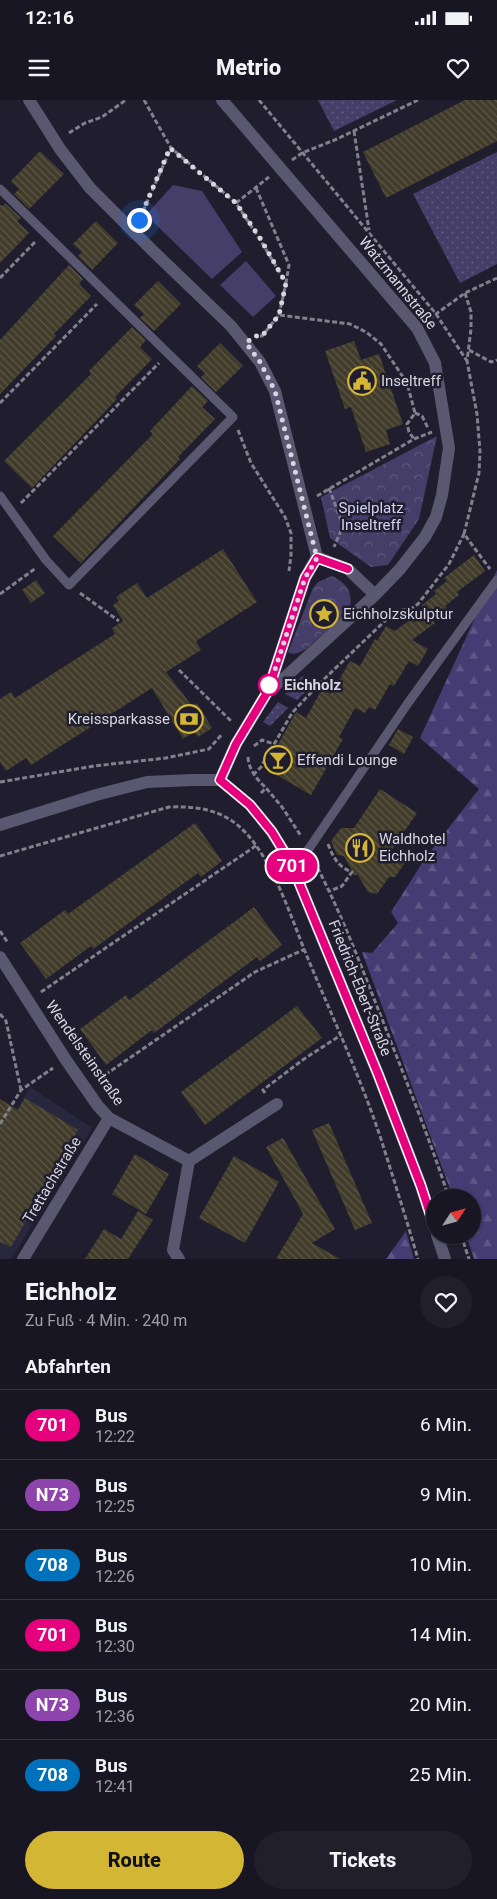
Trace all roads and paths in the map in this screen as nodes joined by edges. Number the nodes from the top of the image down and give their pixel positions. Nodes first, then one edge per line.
1 (29, 100) edge
2 (126, 100) edge
3 (144, 100) edge
4 (222, 100) edge
5 (259, 100) edge
6 (418, 100) edge
7 (354, 131) junction
8 (64, 136) dead end
9 (170, 148) junction
10 (302, 153) junction
11 (280, 168) junction
12 (0, 190) edge
13 (236, 203) junction
14 (133, 214) dead end
15 (369, 231) junction
16 (45, 232) junction
17 (0, 278) edge
18 (497, 278) edge
19 (286, 283) junction
20 (108, 293) junction
21 (465, 293) junction
22 (436, 314) junction
23 (279, 315) junction
24 (417, 328) junction
25 (246, 343) junction
26 (469, 350) junction
27 (169, 354) junction
28 (497, 360) edge
29 (467, 361) junction
30 (0, 403) edge
31 (416, 413) junction
32 (233, 417) junction
33 (414, 439) junction
34 (329, 488) junction
35 (0, 496) edge
36 (304, 504) junction
37 (12, 512) junction
38 (464, 534) junction
39 (330, 544) dead end
40 (334, 547) junction
41 (341, 552) dead end
42 (317, 558) junction
43 (46, 560) junction
44 (492, 570) dead end
45 (289, 573) dead end
46 (497, 580) edge
47 (69, 585) junction
48 (0, 594) edge
49 (375, 595) junction
50 (119, 621) dead end
51 (179, 670) dead end
52 (268, 691) junction
53 (237, 714) dead end
54 (233, 722) junction
55 (274, 744) junction
56 (254, 774) junction
57 (220, 780) junction
58 (0, 782) edge
59 (266, 788) junction
60 (250, 805) junction
61 (0, 825) edge
62 (322, 830) junction
63 (257, 846) junction
64 (308, 850) junction
65 (0, 856) edge
66 (291, 863) junction
67 (330, 891) junction
68 (0, 931) edge
69 (10, 947) dead end
70 (304, 949) junction
71 (0, 957) edge
72 (35, 985) dead end
73 (40, 993) junction
74 (28, 1001) junction
75 (0, 1014) edge
76 (341, 1035) junction
77 (66, 1060) junction
78 (86, 1088) junction
79 (21, 1090) junction
80 (275, 1105) joint
81 (109, 1118) junction
82 (0, 1124) edge
83 (189, 1161) junction
84 (446, 1189) edge
85 (426, 1201) edge
86 (440, 1244) edge
87 (464, 1244) edge
88 (23, 1259) edge
89 (179, 1259) edge
90 (418, 1259) edge
91 (445, 1259) edge
92 (469, 1259) edge

1 - 25 street
2 - 8 path
3 - 9 path
4 - 11 street, Watzmannstraße
5 - 10 path
6 - 7 path
7 - 10 path
7 - 15 path
9 - 13 path
9 - 14 path
10 - 11 path
10 - 15 path
11 - 24 street, Watzmannstraße
12 - 16 lane
13 - 19 path
13 - 19 path
15 - 22 path
16 - 17 path
16 - 20 lane
18 - 21 path
19 - 23 path
20 - 27 lane
20 - 30 path
21 - 22 path
21 - 26 path
22 - 24 path
22 - 29 path
23 - 25 path
23 - 31 path
24 - 49 street, Watzmannstraße
25 - 36 street
26 - 28 path
26 - 29 path
27 - 32 lane
27 - 37 path
29 - 38 path
31 - 33 path
31 - 33 path
32 - 45 path
32 - 47 lane
33 - 34 path
34 - 36 path
34 - 40 path
35 - 37 lane
36 - 42 street
37 - 43 lane
38 - 44 path
38 - 55 path
39 - 40 path
40 - 41 path
42 - 49 street
42 - 52 street, Watzmannstraße
43 - 47 lane
43 - 48 path
46 - 62 lane
47 - 50 path
49 - 52 street, Watzmannstraße
51 - 54 path
52 - 57 street, Watzmannstraße
53 - 54 path
54 - 58 path
55 - 56 path
55 - 56 path
56 - 59 path
57 - 60 street, Friedrich-Ebert-Straße
57 - 61 street
59 - 60 path
59 - 64 path
60 - 66 street, Friedrich-Ebert-Straße
62 - 64 lane
62 - 67 path
63 - 65 path
63 - 70 path
63 - 73 path
64 - 66 lane
64 - 67 path
66 - 85 street, Friedrich-Ebert-Straße
67 - 84 path
68 - 69 path
70 - 76 path
70 - 78 path
71 - 74 street, Wendelsteinstraße
72 - 73 path
73 - 74 path
74 - 77 street, Wendelsteinstraße
75 - 79 path
76 - 80 path
76 - 90 path
77 - 78 street, Wendelsteinstraße
77 - 79 path
78 - 81 street, Wendelsteinstraße
79 - 82 path
80 - 83 street
81 - 83 street, Wendelsteinstraße
81 - 88 street, Trettachstraße
83 - 89 street
86 - 91 street
87 - 92 path

